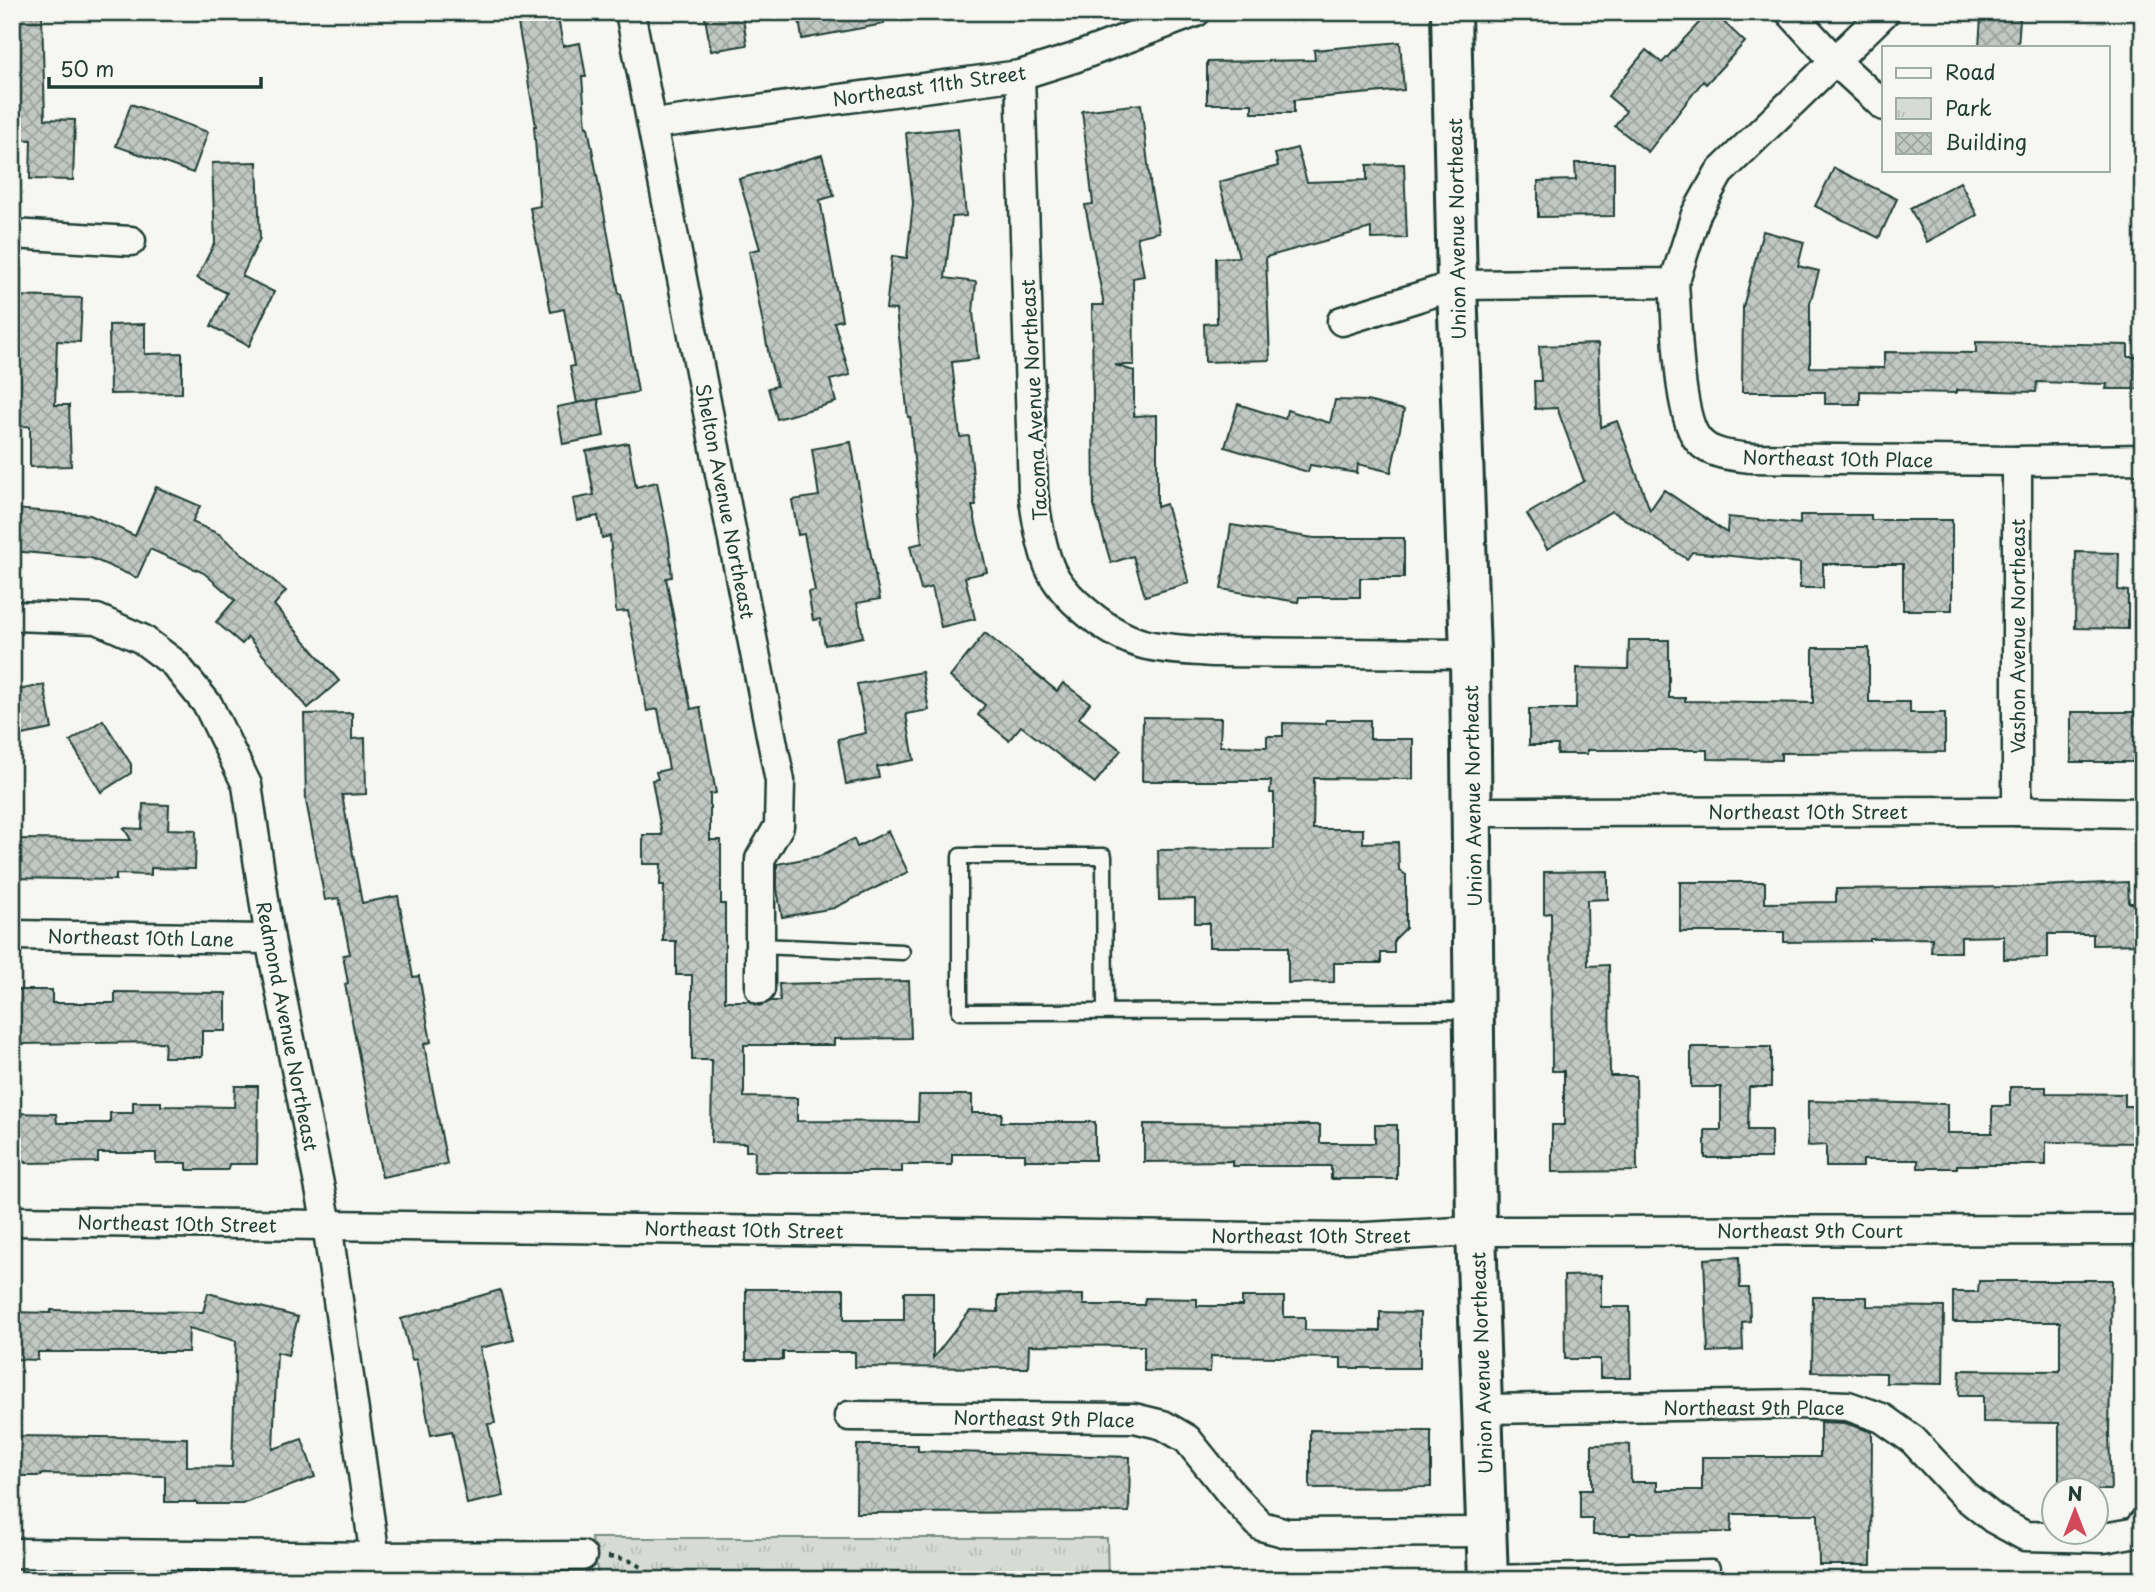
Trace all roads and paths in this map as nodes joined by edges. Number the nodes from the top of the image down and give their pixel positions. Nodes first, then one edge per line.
1 (630, 12) edge
2 (1196, 12) edge
3 (1451, 12) edge
4 (1790, 12) edge
5 (1885, 12) edge
6 (1834, 60) junction
7 (1020, 75) junction
8 (1882, 104) edge
9 (653, 124) junction
10 (12, 234) edge
11 (131, 241) dead end
12 (1674, 283) junction
13 (1457, 285) junction
14 (1342, 321) dead end
15 (2143, 460) edge
16 (2017, 461) junction
17 (12, 616) edge
18 (1470, 654) junction
19 (2017, 811) junction
20 (1472, 812) junction
21 (2143, 813) edge
22 (12, 935) edge
23 (270, 939) junction
24 (760, 946) junction
25 (902, 952) dead end
26 (760, 989) dead end
27 (1105, 1011) junction
28 (1474, 1011) junction
29 (12, 1221) edge
30 (327, 1224) junction
31 (2143, 1230) edge
32 (1476, 1231) junction
33 (1482, 1409) junction
34 (849, 1416) dead end
35 (2143, 1523) edge
36 (1487, 1532) junction
37 (12, 1553) edge
38 (582, 1556) joint
39 (376, 1568) edge
40 (1712, 1568) dead end
41 (1488, 1576) edge
42 (653, 1580) edge

1 - 9 street, Shelton Avenue Northeast
2 - 7 street, Northeast 11th Street
3 - 13 street, Union Avenue Northeast
4 - 6 street
5 - 6 street
6 - 8 street
6 - 12 street
7 - 9 street, Northeast 11th Street
7 - 18 street, Tacoma Avenue Northeast
9 - 24 street, Shelton Avenue Northeast
10 - 11 street
12 - 13 street
12 - 16 street, Northeast 10th Place
13 - 14 street
13 - 18 street, Union Avenue Northeast
15 - 16 street, Northeast 10th Place
16 - 19 street, Vashon Avenue Northeast
17 - 23 street, Redmond Avenue Northeast
18 - 20 street, Union Avenue Northeast
19 - 20 street, Northeast 10th Street
19 - 21 street, Northeast 10th Street
20 - 28 street, Union Avenue Northeast
22 - 23 street, Northeast 10th Lane
23 - 30 street, Redmond Avenue Northeast
24 - 25 lane
24 - 26 street, Shelton Avenue Northeast
27 - 27 lane
27 - 28 lane
28 - 32 street, Union Avenue Northeast
29 - 30 street, Northeast 10th Street
30 - 32 street, Northeast 10th Street
30 - 39 street, Redmond Avenue Northeast
31 - 32 street, Northeast 9th Court
32 - 33 street, Union Avenue Northeast
33 - 35 street, Northeast 9th Place
33 - 36 street, Union Avenue Northeast
34 - 36 street, Northeast 9th Place
36 - 41 street, Union Avenue Northeast
37 - 39 street
38 - 39 street
38 - 42 path
40 - 41 lane

